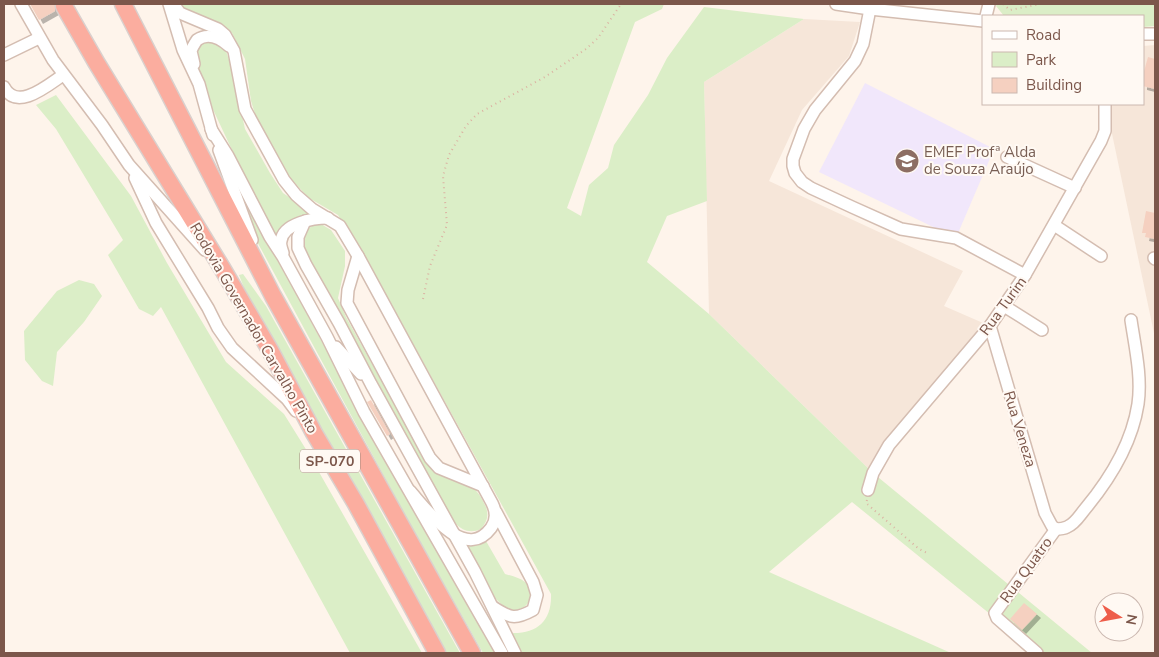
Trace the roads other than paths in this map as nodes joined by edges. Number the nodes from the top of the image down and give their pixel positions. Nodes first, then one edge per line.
1 (21, 4) edge
2 (124, 4) edge
3 (169, 4) edge
4 (173, 4) edge
5 (836, 4) edge
6 (64, 6) dead end
7 (870, 9) junction
8 (982, 21) edge
9 (39, 38) junction
10 (234, 51) junction
11 (4, 55) edge
12 (63, 75) junction
13 (199, 84) junction
14 (4, 87) edge
15 (1105, 105) edge
16 (211, 130) junction
17 (1007, 156) dead end
18 (128, 165) junction
19 (1075, 188) junction
20 (328, 218) junction
21 (305, 221) junction
22 (1054, 225) junction
23 (358, 256) junction
24 (1102, 256) dead end
25 (283, 257) junction
26 (222, 268) junction
27 (1025, 275) junction
28 (273, 296) junction
29 (1004, 306) junction
30 (1131, 320) dead end
31 (990, 326) junction
32 (1042, 330) dead end
33 (327, 338) junction
34 (371, 384) junction
35 (314, 433) junction
36 (483, 486) junction
37 (868, 490) road end
38 (410, 491) junction
39 (496, 512) junction
40 (1056, 529) junction
41 (455, 536) junction
42 (491, 606) junction
43 (437, 653) edge
44 (472, 653) edge
45 (502, 653) edge
46 (516, 653) edge
47 (1037, 653) edge

1 - 9 street
2 - 28 highway, Rodovia Governador Carvalho Pinto / SP-070
3 - 13 street
4 - 10 street
5 - 7 street
6 - 26 highway, Rodovia Governador Carvalho Pinto / SP-070
7 - 8 street
7 - 27 street
9 - 11 street
9 - 12 street
10 - 13 street
10 - 20 street
12 - 14 street
12 - 18 street
13 - 16 street
15 - 19 street, Rua Turim
16 - 25 street
16 - 28 street
17 - 19 street
18 - 26 street
18 - 35 street
19 - 22 street, Rua Turim
20 - 21 street
20 - 23 street
21 - 25 street
21 - 34 street
22 - 24 street
22 - 27 street, Rua Turim
23 - 36 street
23 - 36 street
25 - 33 street
26 - 35 highway, Rodovia Governador Carvalho Pinto / SP-070
27 - 29 street, Rua Turim
28 - 44 highway, Rodovia Governador Carvalho Pinto / SP-070
29 - 31 street, Rua Turim
29 - 32 street
30 - 40 street, Rua Quatro
31 - 37 street, Rua Turim
31 - 40 street, Rua Veneza
33 - 34 street
33 - 38 street
34 - 41 street
35 - 43 highway, Rodovia Governador Carvalho Pinto / SP-070
36 - 39 street
38 - 41 street
38 - 45 street
39 - 41 street
39 - 42 street
40 - 47 street, Rua Quatro
41 - 42 street
42 - 46 street

